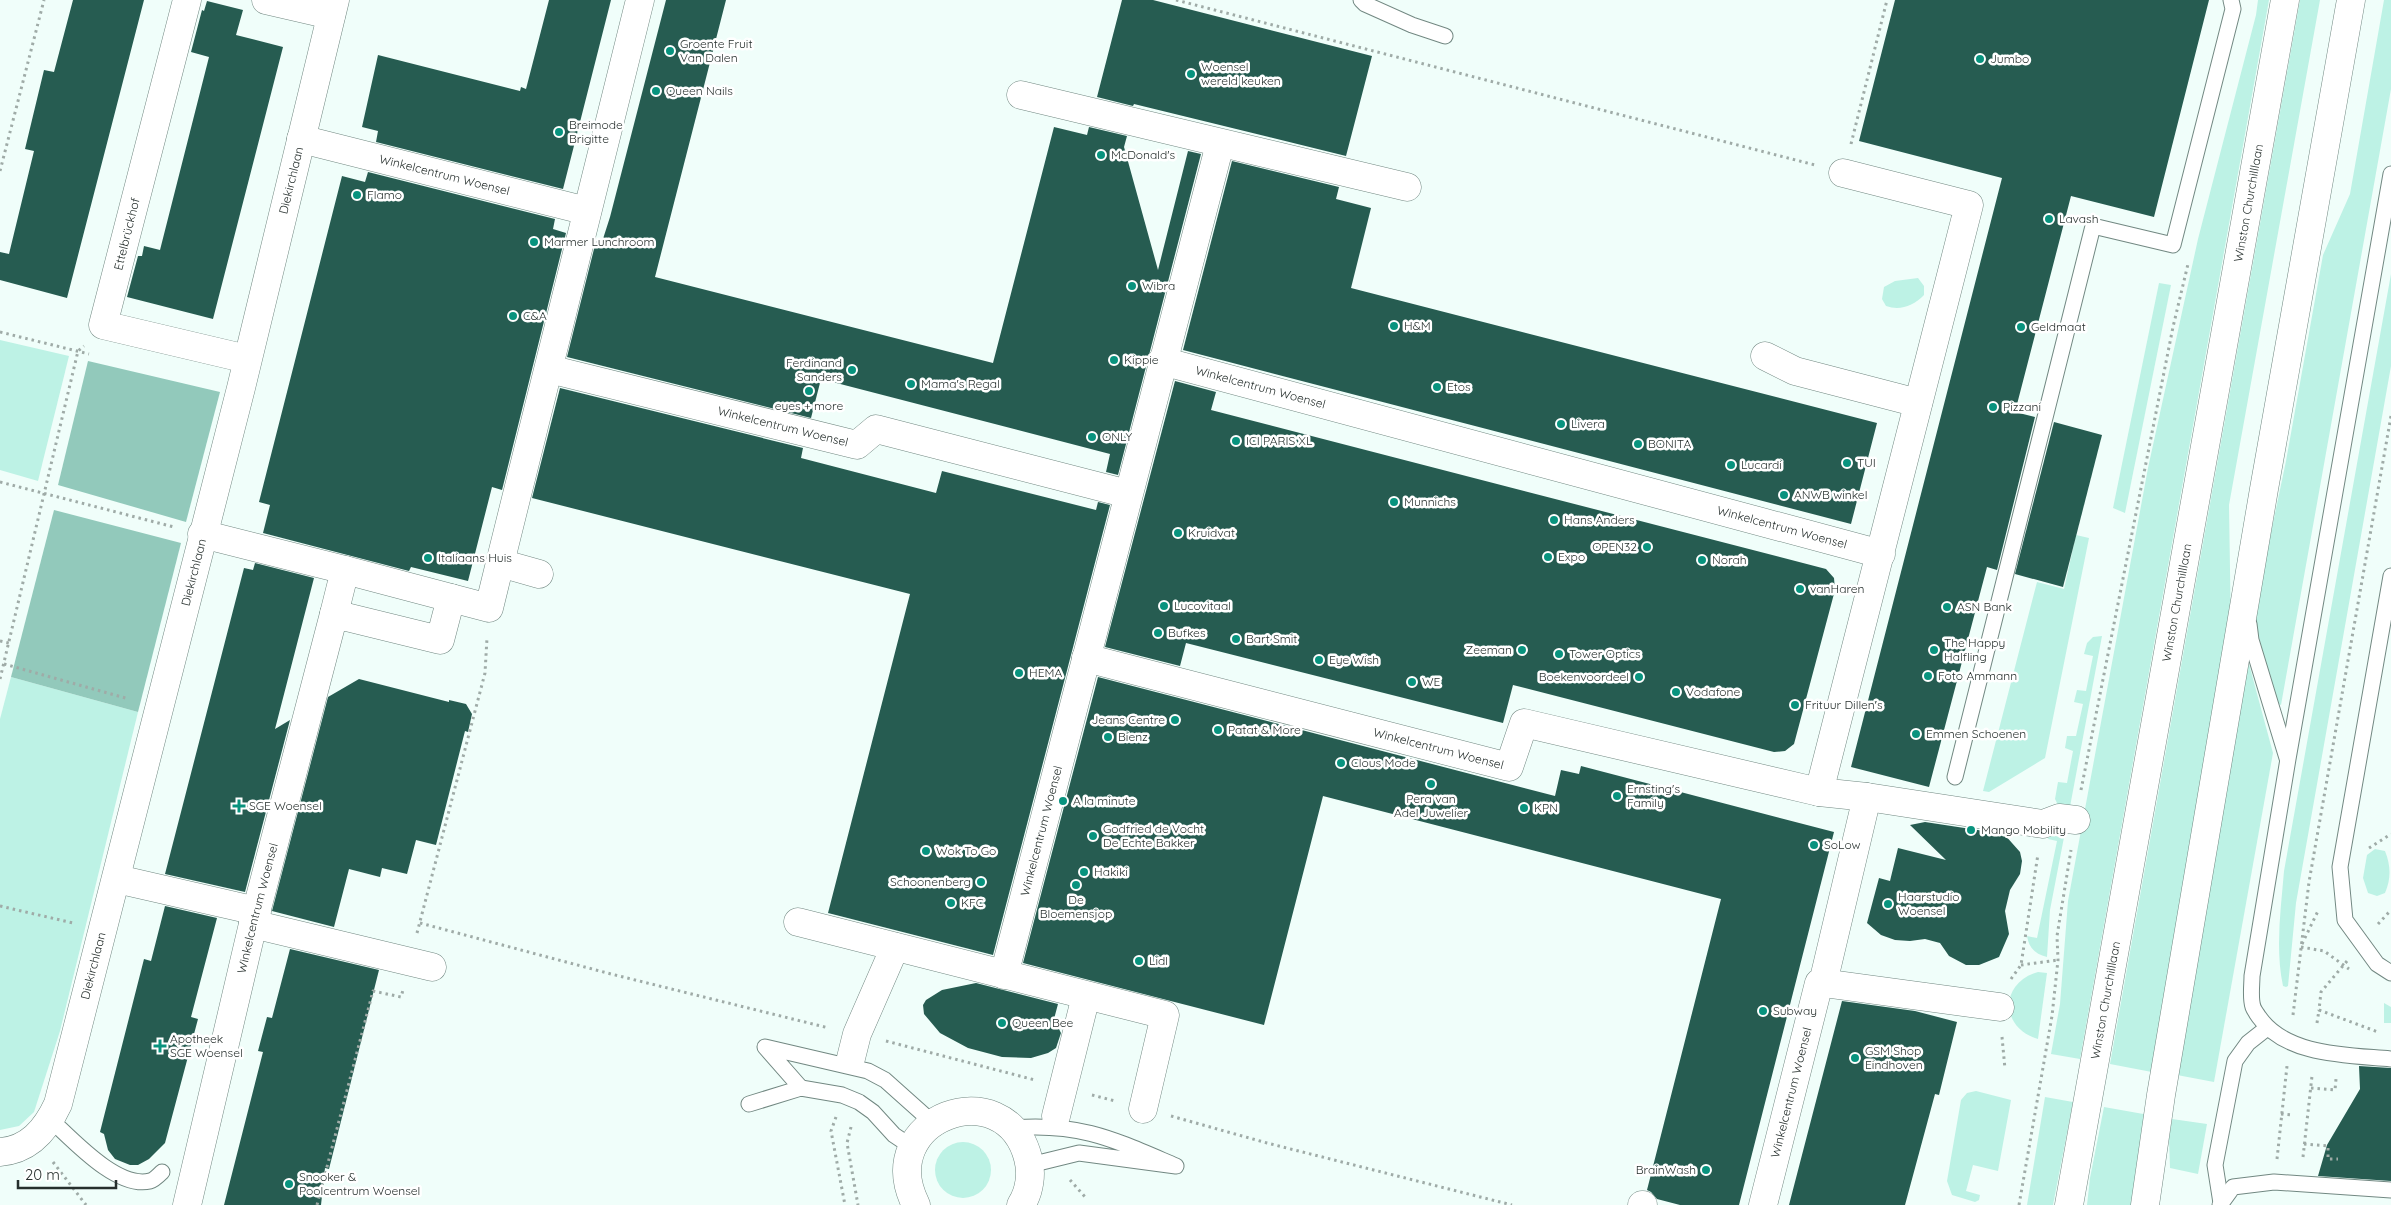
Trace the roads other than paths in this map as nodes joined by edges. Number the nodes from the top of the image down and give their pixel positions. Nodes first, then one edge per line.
1 (187, 0) edge
2 (266, 0) edge
3 (640, 0) edge
4 (1361, 0) edge
5 (2231, 0) edge
6 (2285, 0) edge
7 (2351, 0) edge
8 (333, 8) edge
9 (1445, 36) dead end
10 (1021, 95) dead end
11 (301, 139) junction
12 (1220, 144) junction
13 (1843, 172) road end
14 (2391, 174) edge
15 (1406, 187) dead end
16 (586, 211) junction
17 (1765, 356) dead end
18 (247, 359) junction
19 (1162, 361) junction
20 (548, 369) junction
21 (1918, 403) junction
22 (1128, 494) junction
23 (202, 534) junction
24 (1881, 554) junction
25 (500, 563) junction
26 (345, 570) junction
27 (539, 574) dead end
28 (2391, 576) edge
29 (452, 598) junction
30 (2246, 603) junction
31 (334, 614) junction
32 (1086, 658) junction
33 (2288, 759) junction
34 (1955, 777) dead end
35 (1819, 792) junction
36 (1867, 797) junction
37 (2076, 820) road end
38 (117, 879) junction
39 (255, 918) junction
40 (798, 922) dead end
41 (895, 947) junction
42 (421, 965) road end
43 (2391, 973) edge
44 (1004, 975) junction
45 (1823, 983) junction
46 (1086, 996) junction
47 (2000, 1007) road end
48 (2267, 1028) junction
49 (854, 1046) road end
50 (2391, 1059) edge
51 (801, 1088) junction
52 (749, 1104) dead end
53 (1143, 1109) road end
54 (1056, 1116) dead end
55 (932, 1122) junction
56 (1011, 1128) junction
57 (43, 1129) junction
58 (912, 1147) junction
59 (0, 1152) edge
60 (1030, 1165) junction
61 (162, 1172) dead end
62 (2391, 1190) edge
63 (2221, 1204) edge
64 (187, 1205) edge
65 (916, 1205) edge
66 (1021, 1205) edge
67 (1763, 1205) edge
68 (2069, 1205) edge
69 (2145, 1205) edge

1 - 18 street, Ettelbrückhof
2 - 8 street
3 - 16 street
4 - 9 lane
5 - 34 lane
6 - 68 street, Winston Churchilllaan
7 - 30 street
8 - 11 street, Diekirchlaan
10 - 12 street
11 - 16 street, Winkelcentrum Woensel
11 - 18 street, Diekirchlaan
12 - 15 street
12 - 19 street, Winkelcentrum Woensel
13 - 21 street
14 - 33 lane
16 - 20 street
17 - 21 street
18 - 23 street, Diekirchlaan
19 - 22 street, Winkelcentrum Woensel
19 - 24 street, Winkelcentrum Woensel
20 - 22 street, Winkelcentrum Woensel
20 - 25 street
21 - 24 street
22 - 32 street, Winkelcentrum Woensel
23 - 26 street
23 - 38 street, Diekirchlaan
24 - 35 street
25 - 27 street
25 - 29 street
26 - 29 street
26 - 31 street, Winkelcentrum Woensel
28 - 43 lane
29 - 31 street
30 - 33 lane
30 - 69 street
31 - 39 street, Winkelcentrum Woensel
32 - 35 street, Winkelcentrum Woensel
32 - 44 street, Winkelcentrum Woensel
33 - 48 lane
35 - 36 street, Winkelcentrum Woensel
36 - 37 street, Winkelcentrum Woensel
36 - 45 street, Winkelcentrum Woensel
38 - 39 street
38 - 57 street, Diekirchlaan
39 - 42 street
39 - 64 street, Winkelcentrum Woensel
40 - 41 street
41 - 44 street
41 - 49 street
44 - 46 street
45 - 47 street
45 - 67 street, Winkelcentrum Woensel
46 - 53 street
46 - 54 street
48 - 50 lane
48 - 63 lane
51 - 52 lane
51 - 55 lane
51 - 58 lane
55 - 56 street
55 - 58 street
56 - 60 street
56 - 60 lane
57 - 59 street
57 - 61 lane
58 - 65 street
60 - 66 street
62 - 63 lane

